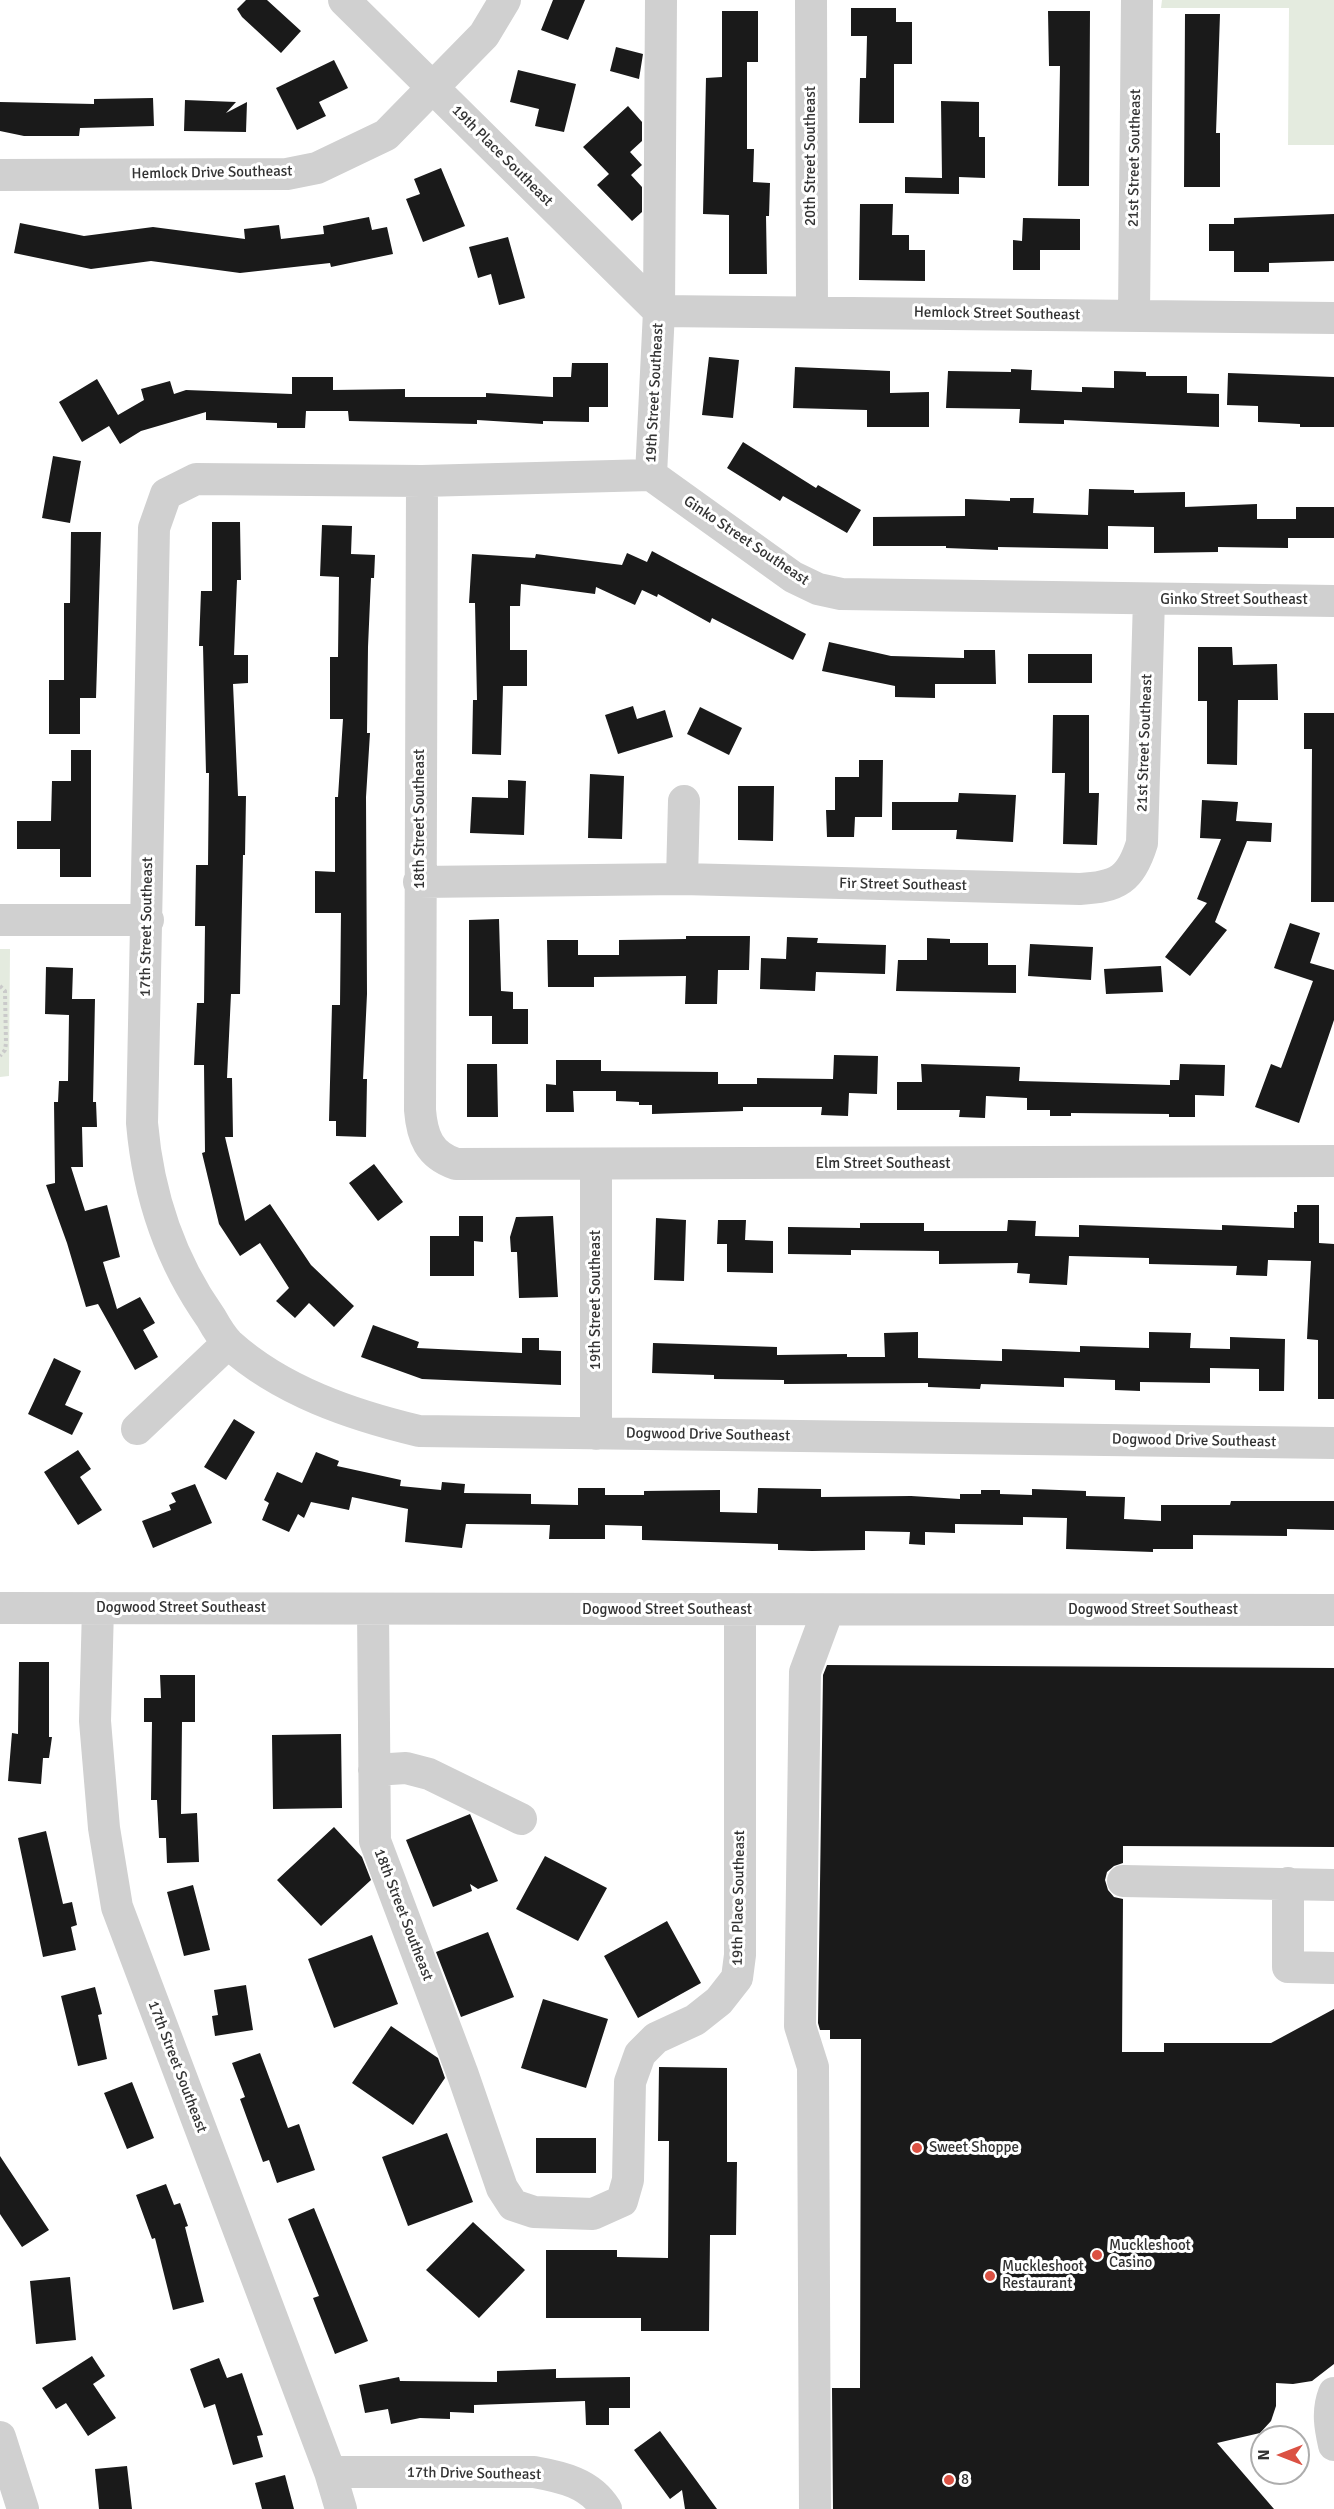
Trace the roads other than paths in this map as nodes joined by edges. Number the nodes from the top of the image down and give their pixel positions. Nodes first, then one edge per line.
1 (344, 0) edge
2 (505, 0) edge
3 (661, 0) edge
4 (811, 0) edge
5 (1137, 0) edge
6 (434, 89) junction
7 (0, 175) edge
8 (659, 311) junction
9 (812, 312) junction
10 (1134, 315) junction
11 (1334, 318) edge
12 (651, 475) junction
13 (422, 481) junction
14 (1149, 599) junction
15 (1334, 601) edge
16 (684, 801) dead end
17 (682, 879) junction
18 (1122, 881) joint
19 (419, 882) junction
20 (0, 920) edge
21 (148, 920) junction
22 (435, 1154) joint
23 (1334, 1161) edge
24 (596, 1165) junction
25 (228, 1343) junction
26 (137, 1429) dead end
27 (596, 1434) junction
28 (1334, 1443) edge
29 (0, 1608) edge
30 (98, 1608) junction
31 (373, 1609) junction
32 (828, 1610) junction
33 (1334, 1610) edge
34 (740, 1611) junction
35 (374, 1770) junction
36 (520, 1819) dead end
37 (1123, 1881) dead end
38 (1288, 1883) junction
39 (1334, 1885) edge
40 (1334, 1968) edge
41 (513, 2205) joint
42 (1334, 2392) edge
43 (0, 2437) edge
44 (1334, 2445) edge
45 (330, 2472) junction
46 (23, 2509) edge
47 (341, 2509) edge
48 (606, 2509) edge
49 (815, 2509) edge

1 - 6 street, 19th Place Southeast
2 - 6 street
3 - 8 street, 19th Street Southeast
4 - 9 street, 20th Street Southeast
5 - 10 street, 21st Street Southeast
6 - 7 street, Hemlock Drive Southeast
6 - 8 street, 19th Place Southeast
8 - 9 street, Hemlock Street Southeast
8 - 12 street, 19th Street Southeast
9 - 10 street, Hemlock Street Southeast
10 - 11 street, Hemlock Street Southeast
12 - 13 street
12 - 14 street, Ginko Street Southeast
13 - 19 street, 18th Street Southeast
13 - 21 street, 17th Street Southeast
14 - 15 street, Ginko Street Southeast
14 - 18 street, 21st Street Southeast
16 - 17 street
17 - 18 street, Fir Street Southeast
17 - 19 street, Fir Street Southeast
19 - 22 street, 18th Street Southeast
20 - 21 street
21 - 25 street, 17th Street Southeast
22 - 24 street, Elm Street Southeast
23 - 24 street, Elm Street Southeast
24 - 27 street, 19th Street Southeast
25 - 26 street
25 - 27 street, Dogwood Drive Southeast
27 - 28 street, Dogwood Drive Southeast
29 - 30 street, Dogwood Street Southeast
30 - 31 street, Dogwood Street Southeast
30 - 45 street, 17th Street Southeast
31 - 34 street, Dogwood Street Southeast
31 - 35 street, 18th Street Southeast
32 - 33 street, Dogwood Street Southeast
32 - 34 street, Dogwood Street Southeast
32 - 49 street
34 - 41 street, 19th Place Southeast
35 - 36 street
35 - 41 street, 18th Street Southeast
37 - 38 street
38 - 39 street
38 - 40 street
42 - 44 street
43 - 46 street
45 - 47 street, 17th Street Southeast
45 - 48 street, 17th Drive Southeast

